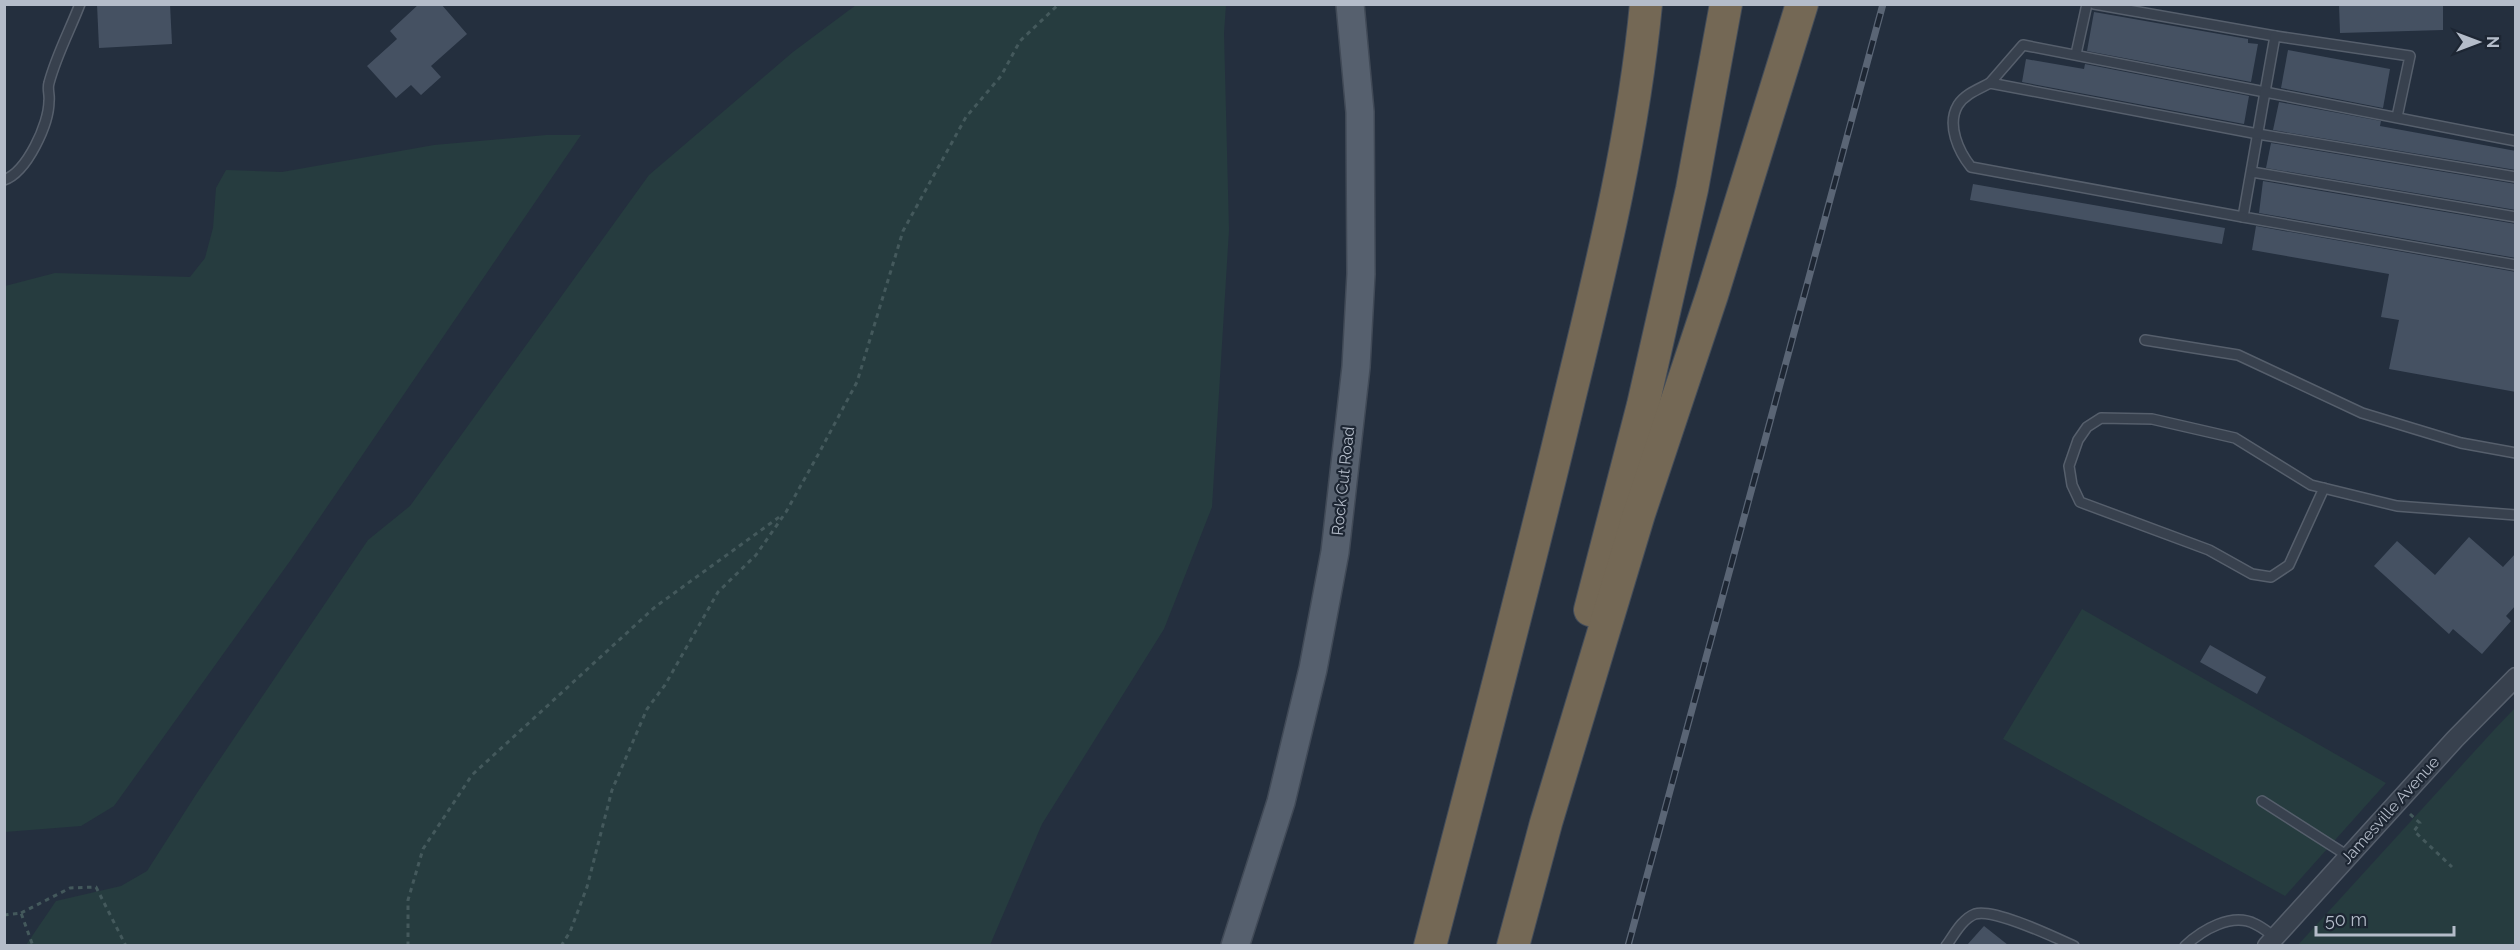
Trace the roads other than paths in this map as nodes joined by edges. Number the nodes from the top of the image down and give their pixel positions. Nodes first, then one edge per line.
1 (81, 4) edge
2 (1350, 4) edge
3 (1646, 4) edge
4 (1726, 4) edge
5 (1802, 4) edge
6 (2087, 4) edge
7 (2094, 4) edge
8 (2275, 36) junction
9 (2076, 54) junction
10 (1990, 83) junction
11 (2265, 92) junction
12 (2397, 117) junction
13 (2258, 134) junction
14 (2516, 141) edge
15 (2252, 172) junction
16 (2516, 177) edge
17 (4, 180) edge
18 (2516, 217) edge
19 (2244, 218) junction
20 (2516, 265) edge
21 (2145, 340) dead end
22 (2516, 453) edge
23 (2324, 488) junction
24 (2516, 515) edge
25 (2516, 677) edge
26 (2262, 801) dead end
27 (1546, 823) junction
28 (2348, 856) junction
29 (2271, 941) edge
30 (1235, 945) edge
31 (1430, 945) edge
32 (1513, 945) edge
33 (1946, 945) edge
34 (2074, 945) edge
35 (2185, 945) edge

1 - 17 lane
2 - 30 main road, Rock Cut Road
3 - 31 highway
4 - 27 highway
5 - 27 highway
6 - 9 lane
7 - 8 lane
8 - 11 lane
8 - 12 lane
9 - 10 lane
9 - 11 lane
10 - 13 lane
10 - 19 lane
11 - 12 lane
11 - 13 lane
12 - 14 lane
13 - 15 lane
13 - 16 lane
15 - 18 lane
15 - 19 lane
19 - 20 lane
21 - 22 lane
23 - 23 lane
23 - 24 lane
25 - 28 street, Jamesville Avenue
26 - 28 lane
27 - 32 highway
28 - 29 street, Jamesville Avenue
29 - 35 lane
33 - 34 lane

